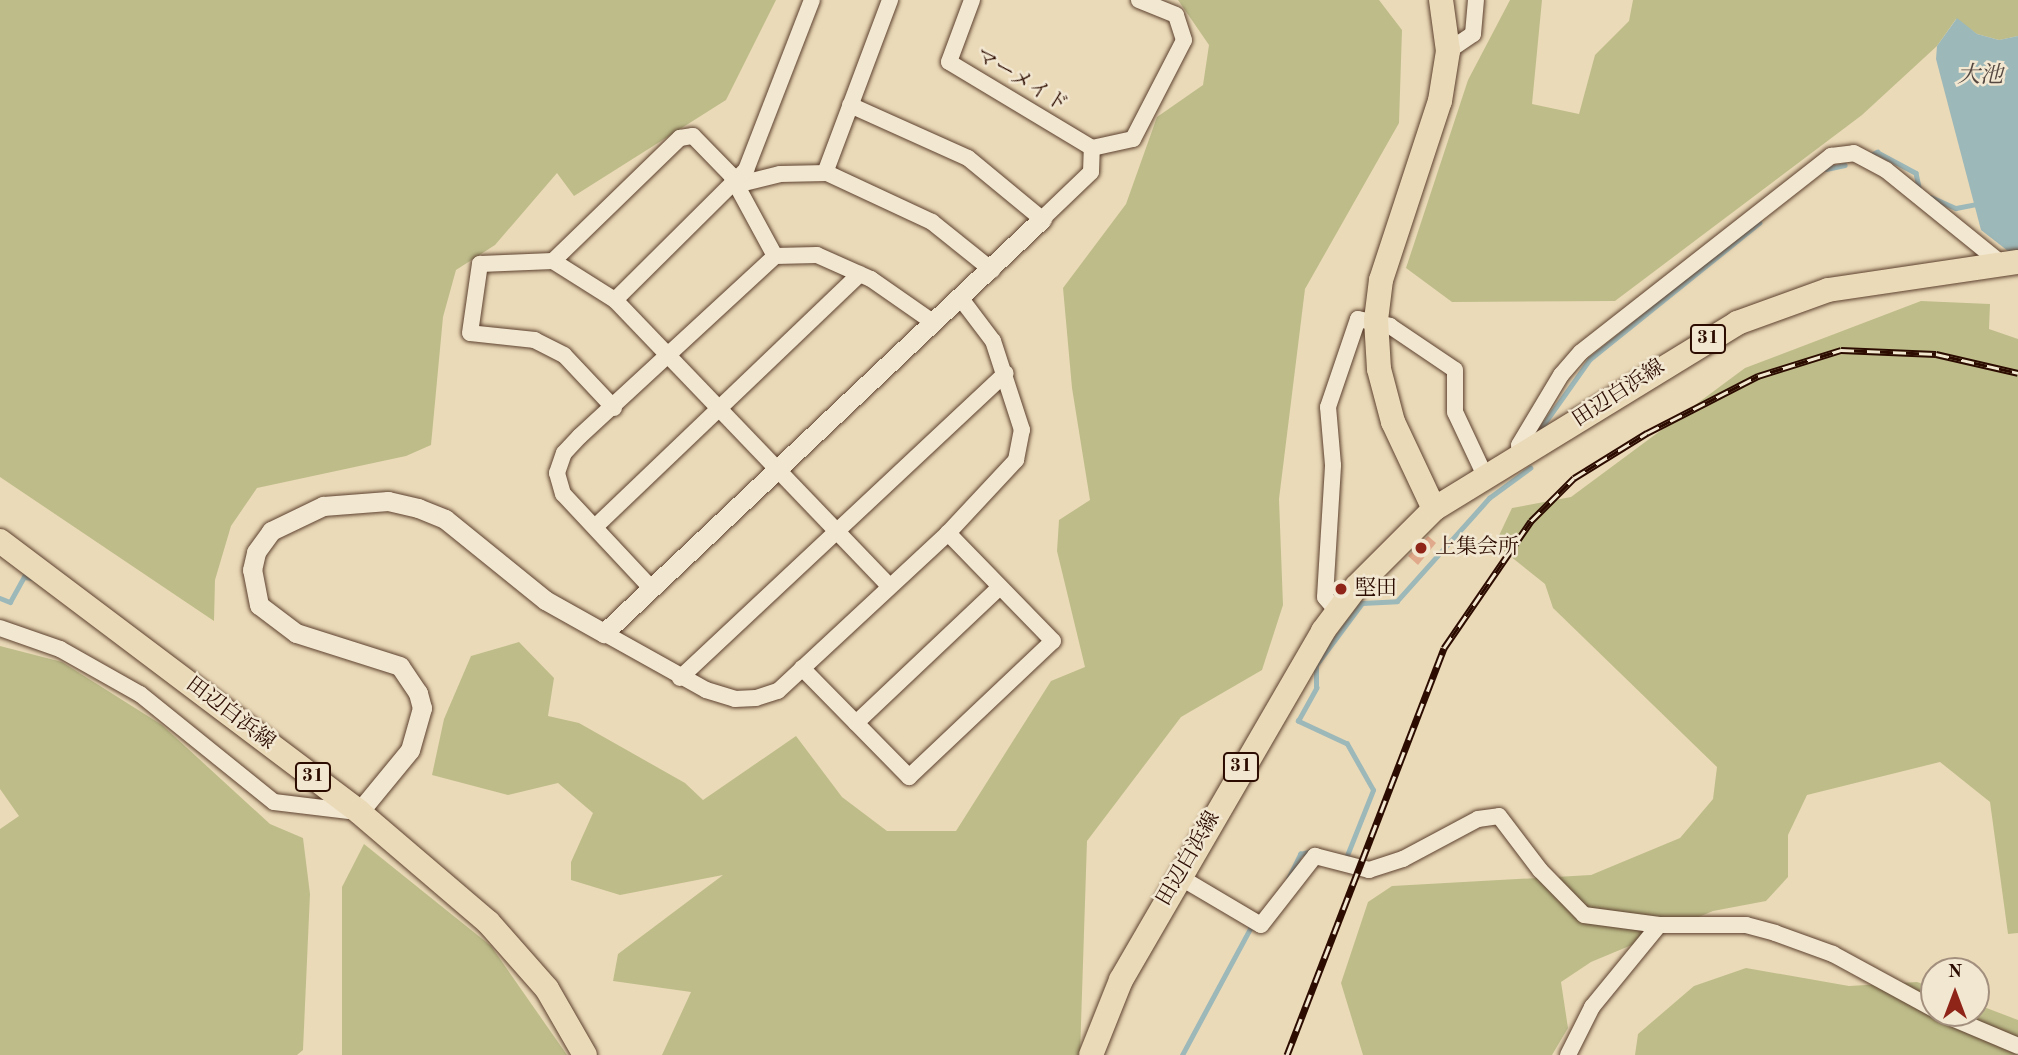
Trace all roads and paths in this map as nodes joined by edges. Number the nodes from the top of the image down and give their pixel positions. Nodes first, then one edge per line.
1 (812, 0) edge
2 (890, 0) edge
3 (972, 0) edge
4 (1139, 0) edge
5 (1441, 0) edge
6 (1476, 0) edge
7 (1448, 51) junction
8 (850, 105) junction
9 (1092, 148) junction
10 (825, 173) junction
11 (736, 185) junction
12 (1042, 219) junction
13 (775, 256) junction
14 (553, 261) junction
15 (2010, 263) edge
16 (992, 270) junction
17 (860, 274) junction
18 (615, 300) junction
19 (962, 300) junction
20 (1376, 320) junction
21 (934, 323) junction
22 (668, 356) junction
23 (1006, 373) junction
24 (614, 408) junction
25 (721, 412) junction
26 (1522, 456) junction
27 (778, 471) junction
28 (1486, 478) junction
29 (1434, 509) junction
30 (595, 527) junction
31 (836, 532) junction
32 (948, 533) junction
33 (0, 541) edge
34 (888, 585) junction
35 (1000, 587) junction
36 (652, 589) junction
37 (1337, 611) junction
38 (0, 628) edge
39 (604, 634) junction
40 (802, 668) junction
41 (680, 678) junction
42 (856, 723) junction
43 (359, 812) junction
44 (1178, 876) junction
45 (1659, 925) junction
46 (1920, 1001) edge
47 (1973, 1027) edge
48 (2018, 1046) edge
49 (586, 1055) edge
50 (1091, 1055) edge
51 (1568, 1055) edge

1 - 11 street
2 - 8 street
3 - 9 street, マーメイド
4 - 9 street
5 - 7 main road
6 - 7 street
7 - 20 main road
8 - 10 street
8 - 12 street
9 - 12 street
10 - 11 street
10 - 16 street
11 - 13 street
11 - 14 street
11 - 18 street
12 - 16 street
13 - 17 street
13 - 22 street
14 - 18 street
14 - 24 street
15 - 26 main road, 田辺白浜線 / 31
15 - 26 street
16 - 19 street
17 - 21 street
17 - 25 street
18 - 22 street
19 - 21 street
19 - 23 street
20 - 28 street
20 - 29 main road
20 - 37 street
21 - 27 street
22 - 24 street
22 - 25 street
23 - 31 street
23 - 32 street
24 - 30 street
25 - 27 street
25 - 30 street
26 - 28 main road, 田辺白浜線 / 31
27 - 31 street
27 - 36 street
28 - 29 main road, 田辺白浜線 / 31
29 - 37 main road, 田辺白浜線 / 31
30 - 36 street
31 - 34 street
31 - 41 street
32 - 34 street
32 - 35 street
33 - 43 main road, 田辺白浜線 / 31
34 - 40 street
35 - 42 street
35 - 42 street
36 - 39 street
37 - 44 main road, 田辺白浜線 / 31
38 - 43 street
39 - 41 street
39 - 43 street
40 - 41 street
40 - 42 street
43 - 49 main road, 田辺白浜線 / 31
44 - 45 street
44 - 50 main road, 田辺白浜線 / 31
45 - 46 street
45 - 51 street
47 - 48 street

